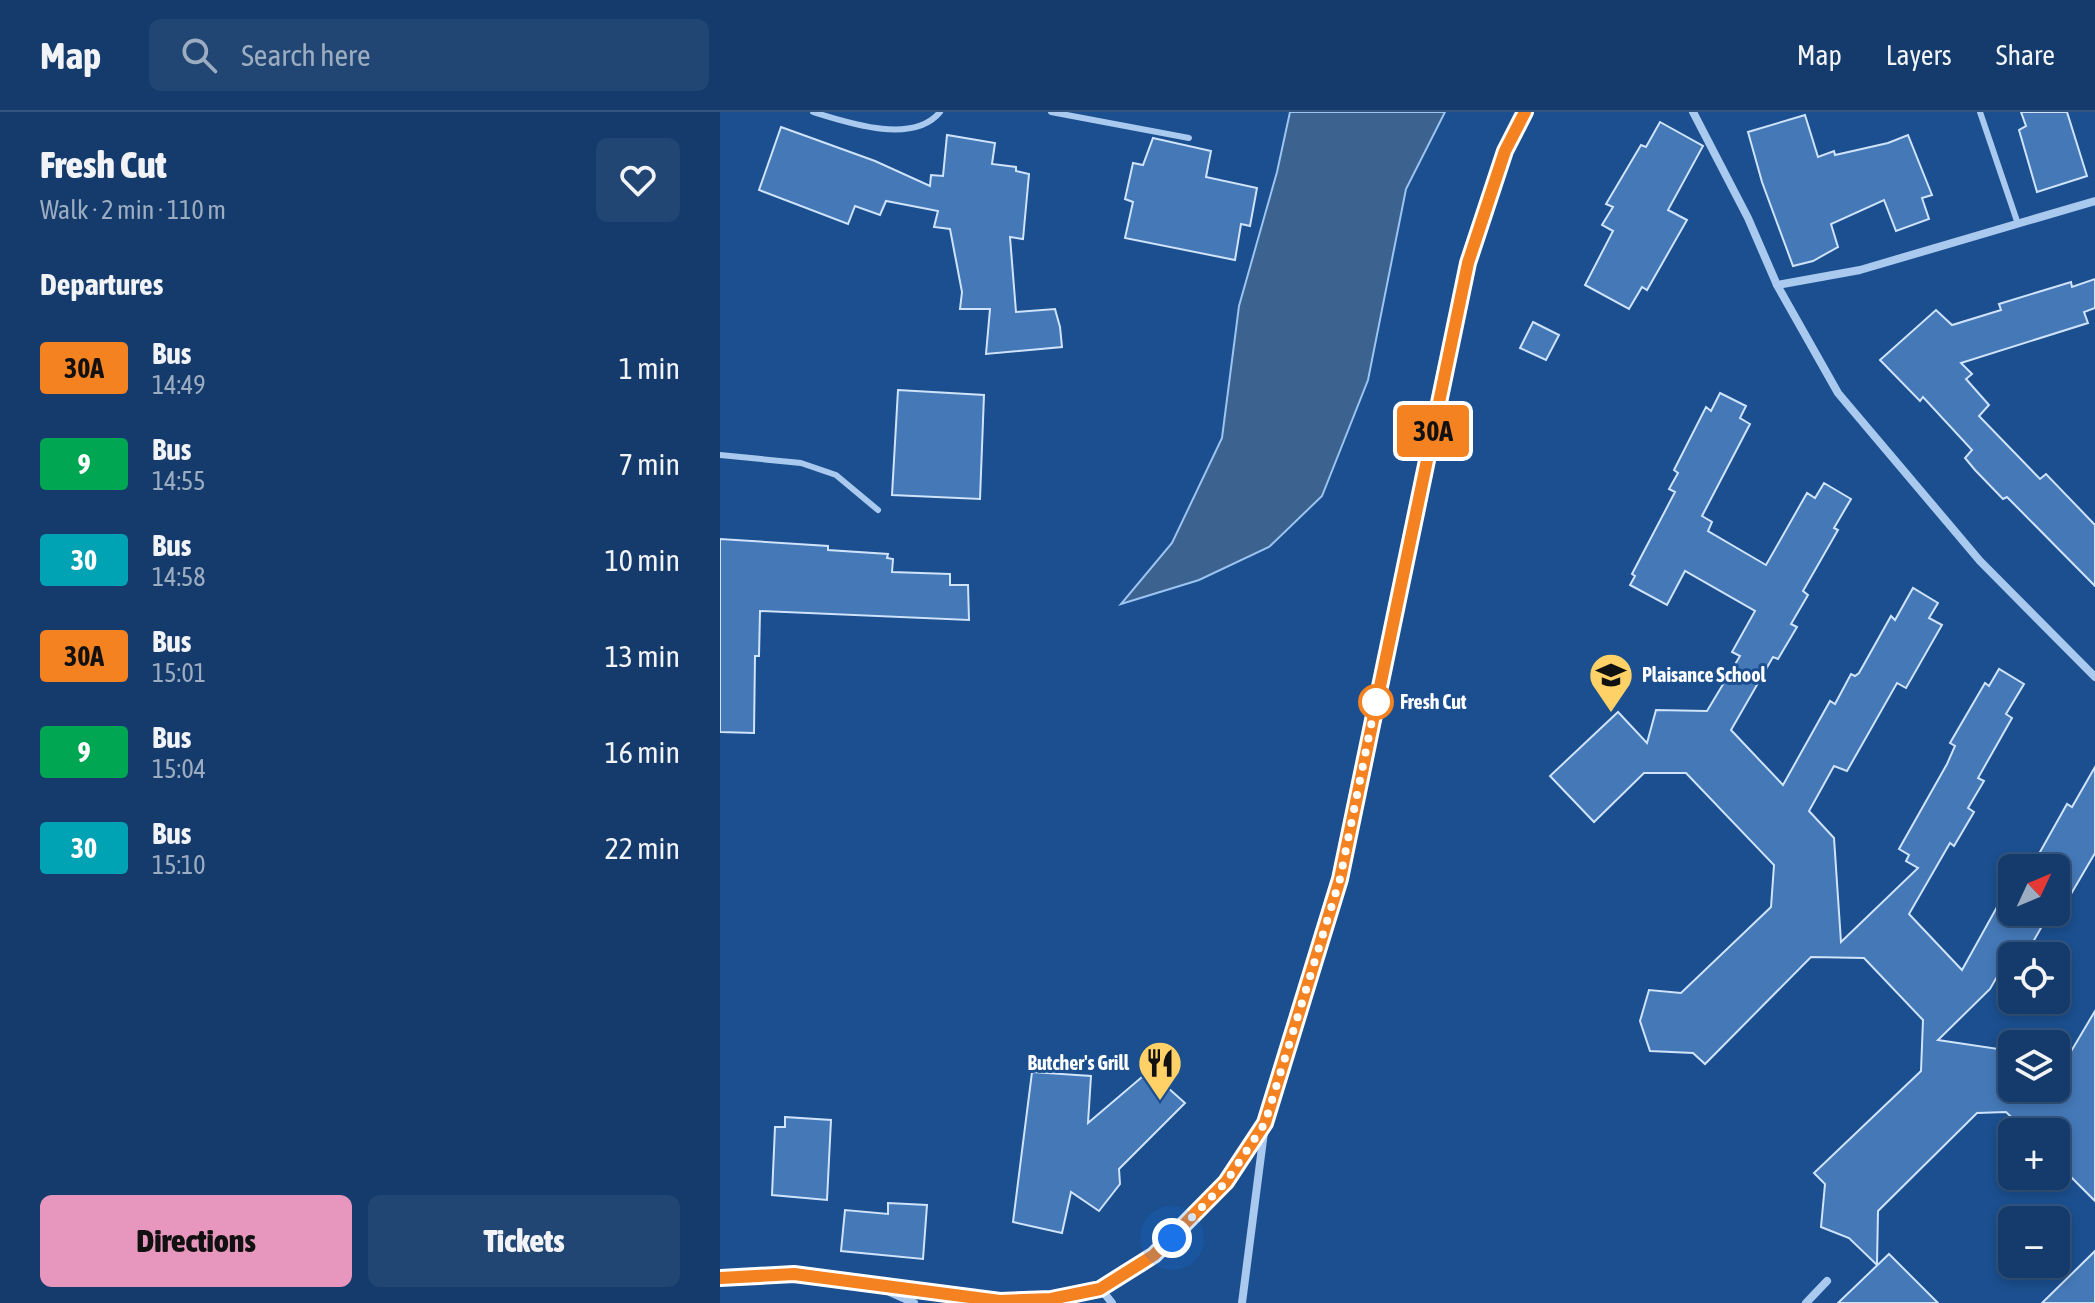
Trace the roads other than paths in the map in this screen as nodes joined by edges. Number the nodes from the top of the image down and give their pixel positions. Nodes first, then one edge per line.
1 (813, 112) edge
2 (940, 112) edge
3 (1051, 112) edge
4 (1525, 112) edge
5 (1693, 112) edge
6 (1980, 112) edge
7 (1189, 138) dead end
8 (2095, 201) edge
9 (2018, 224) junction
10 (1777, 285) junction
11 (720, 455) edge
12 (878, 510) dead end
13 (2095, 677) edge
14 (1265, 1123) junction
15 (720, 1278) edge
16 (1827, 1281) dead end
17 (878, 1287) junction
18 (1100, 1289) junction
19 (914, 1303) edge
20 (1112, 1303) edge
21 (1242, 1303) edge
22 (1806, 1303) edge

1 - 2 lane
3 - 7 lane
4 - 14 main road
5 - 10 street
6 - 9 lane
8 - 9 street
9 - 10 street
10 - 13 street
11 - 12 lane
14 - 18 main road
14 - 21 street
15 - 17 main road
16 - 22 street
17 - 18 main road
17 - 19 street
18 - 20 street

